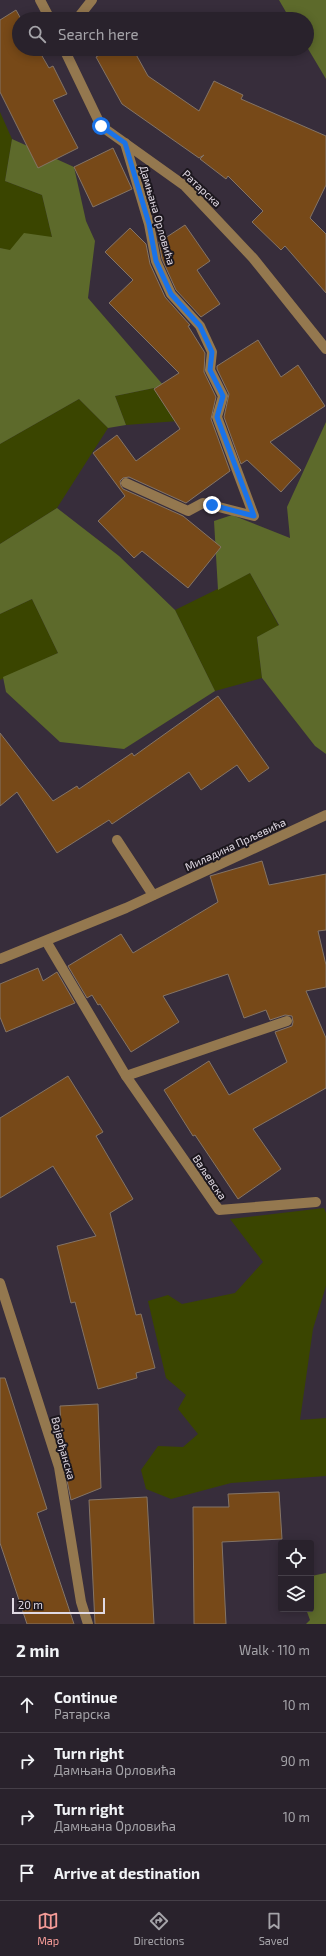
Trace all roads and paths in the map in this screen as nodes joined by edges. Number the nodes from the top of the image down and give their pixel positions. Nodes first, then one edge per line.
1 (40, 0) edge
2 (92, 0) edge
3 (46, 12) edge
4 (83, 12) edge
5 (67, 56) edge
6 (125, 143) junction
7 (326, 349) edge
8 (126, 483) dead end
9 (326, 815) edge
10 (117, 840) dead end
11 (153, 895) junction
12 (46, 941) junction
13 (0, 960) edge
14 (288, 1022) dead end
15 (126, 1076) junction
16 (316, 1202) dead end
17 (0, 1283) edge
18 (88, 1624) edge

1 - 3 street
2 - 4 street
5 - 6 street, Ратарска
6 - 7 street, Ратарска
6 - 8 street, Дамњана Орловића
9 - 11 street, Миладина Прљевића
10 - 11 street
11 - 12 street, Миладина Прљевића
12 - 13 street, Миладина Прљевића
12 - 15 street, Ваљевска
14 - 15 street
15 - 16 street, Ваљевска
17 - 18 street, Војвођанска

